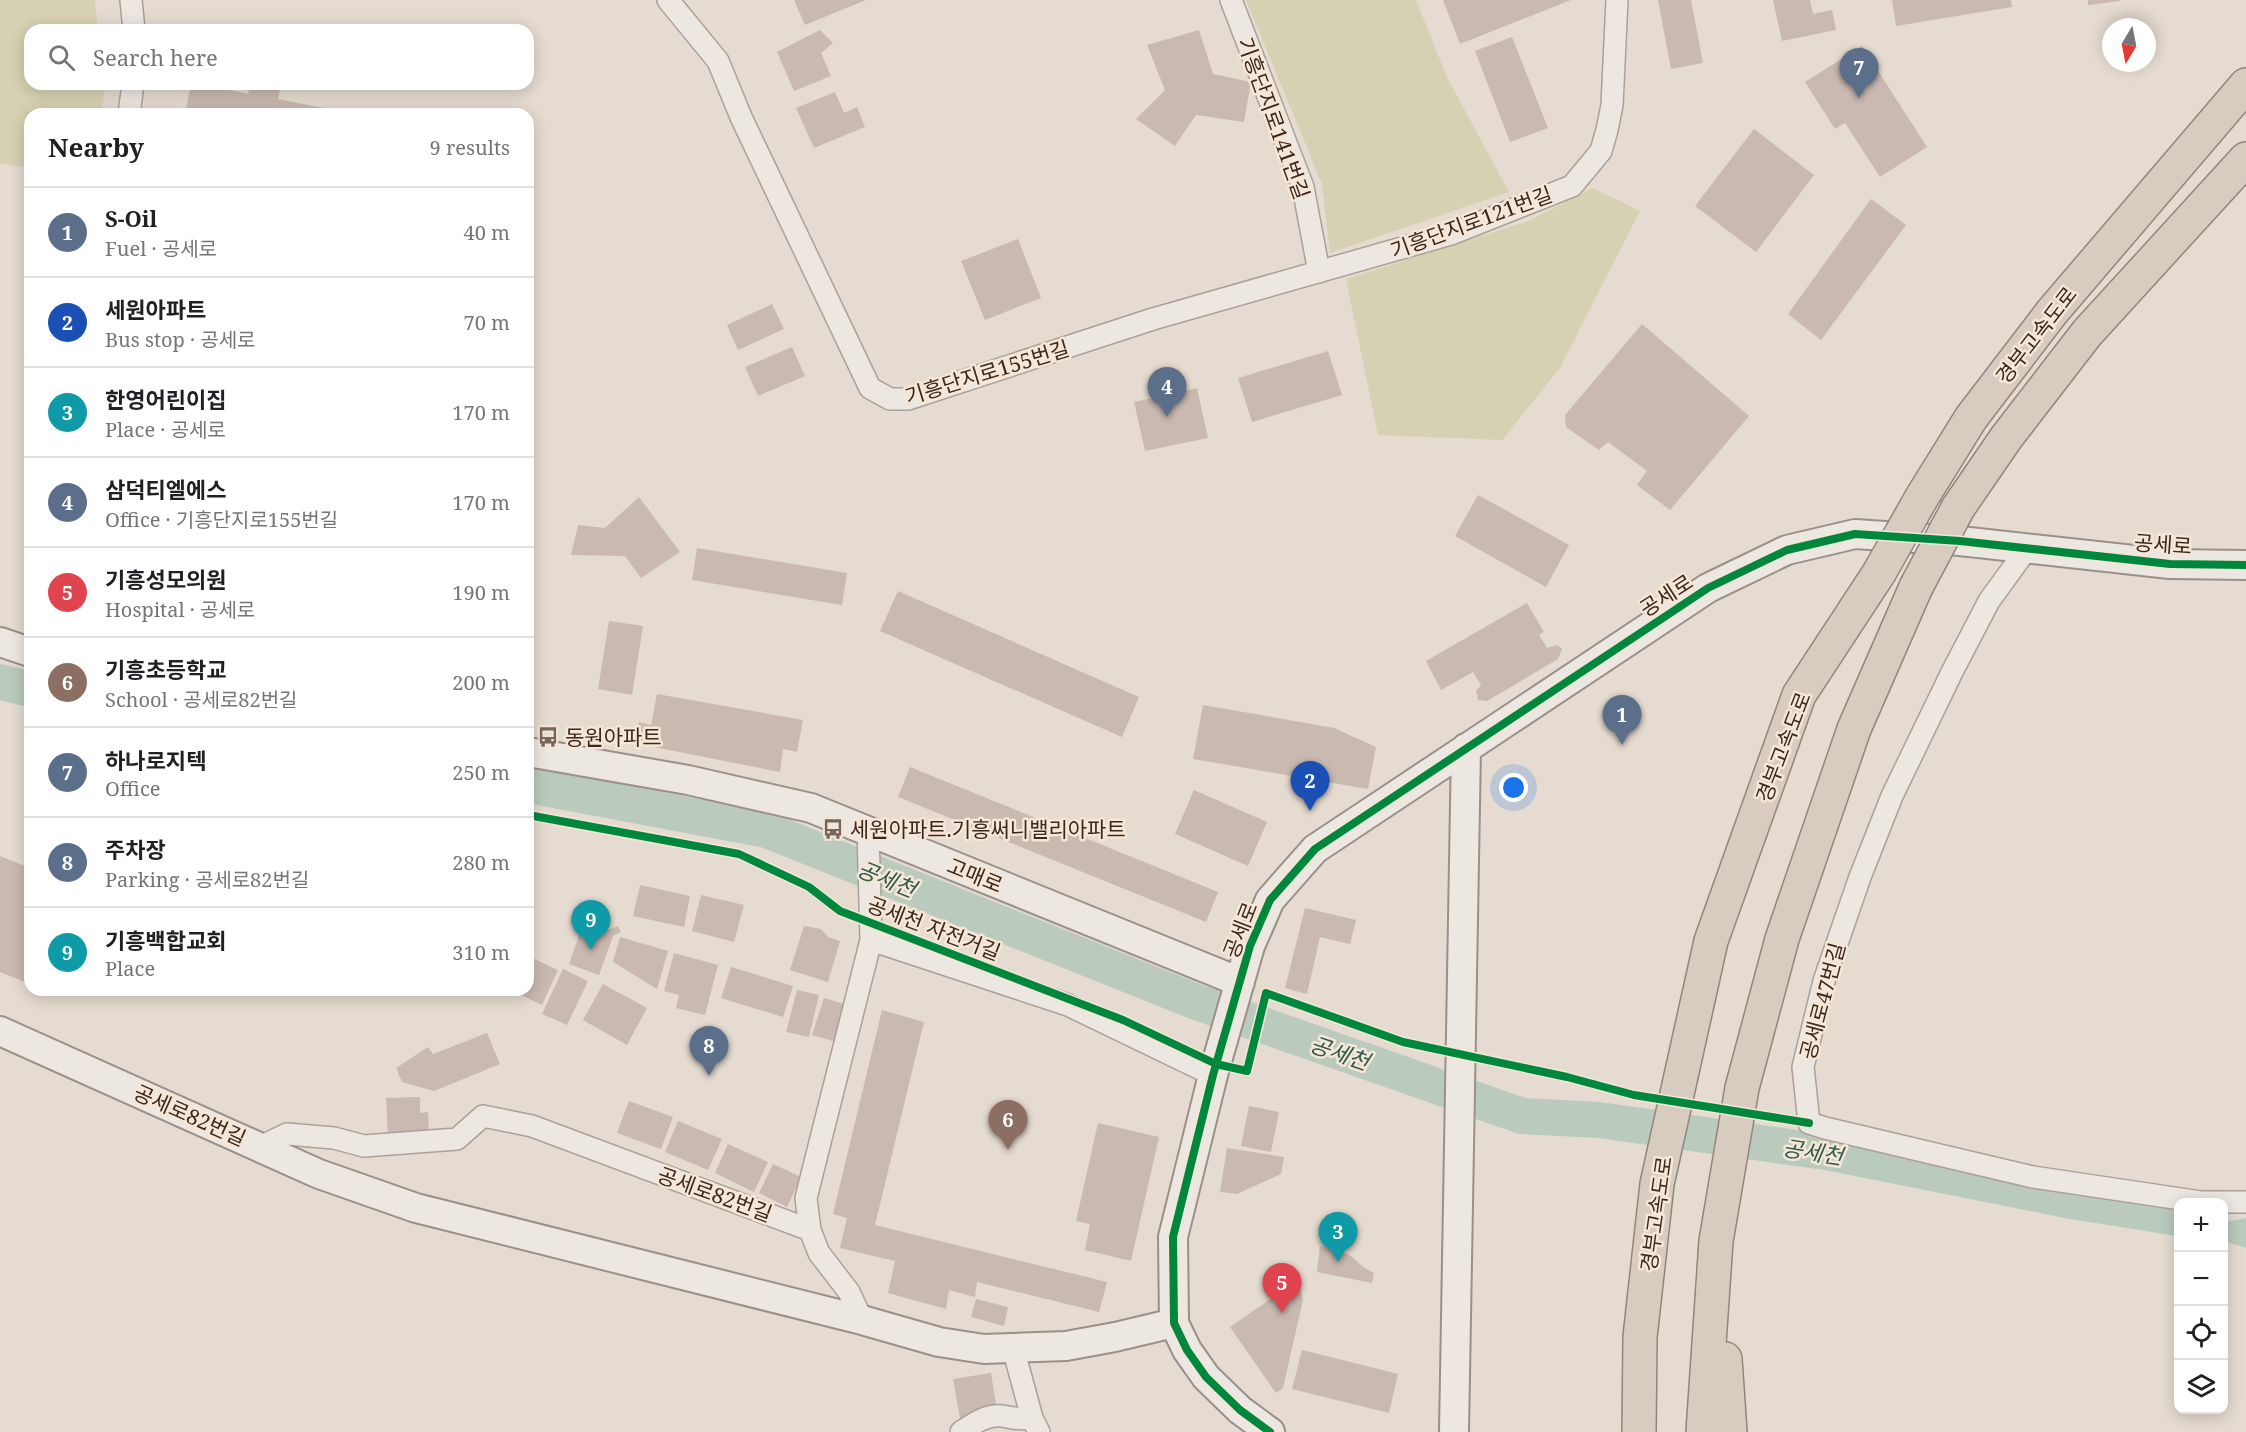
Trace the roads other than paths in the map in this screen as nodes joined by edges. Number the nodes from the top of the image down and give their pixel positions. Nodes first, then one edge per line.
1 (131, 0) edge
2 (668, 0) edge
3 (1231, 0) edge
4 (1617, 0) edge
5 (133, 24) edge
6 (2246, 85) edge
7 (131, 90) edge
8 (130, 108) edge
9 (2246, 159) edge
10 (1318, 272) junction
11 (2026, 550) junction
12 (2246, 565) edge
13 (0, 642) edge
14 (24, 650) edge
15 (1466, 748) junction
16 (534, 753) edge
17 (868, 831) junction
18 (871, 940) junction
19 (1240, 982) junction
20 (0, 1031) edge
21 (1217, 1063) junction
22 (260, 1147) junction
23 (2246, 1202) edge
24 (810, 1230) junction
25 (1716, 1241) junction
26 (862, 1320) junction
27 (1174, 1323) junction
28 (1013, 1348) junction
29 (1036, 1425) edge
30 (961, 1432) edge
31 (1270, 1432) edge
32 (1454, 1432) edge
33 (1639, 1432) edge
34 (1703, 1432) edge
35 (1730, 1432) edge

1 - 5 street
2 - 10 street, 기흥단지로155번길
3 - 10 street, 기흥단지로141번길
4 - 10 street, 기흥단지로121번길
6 - 33 highway, 경부고속도로, bridge
7 - 8 street
9 - 25 highway, 경부고속도로, bridge
11 - 12 street, 공세로
11 - 15 street, 공세로
11 - 23 street, 공세로47번길
13 - 14 street
15 - 19 street, 공세로
15 - 32 street
16 - 17 street, 고매로
17 - 18 street, 공세로82번길
17 - 19 street, 고매로
18 - 21 street
18 - 24 street, 공세로82번길
19 - 21 street, 공세로
20 - 22 street, 공세로82번길
21 - 27 street
22 - 24 street, 공세로82번길
22 - 26 street
24 - 26 street
25 - 34 highway, 경부고속도로
25 - 35 highway
26 - 28 street
27 - 28 street
27 - 31 street
28 - 29 street
29 - 30 street

